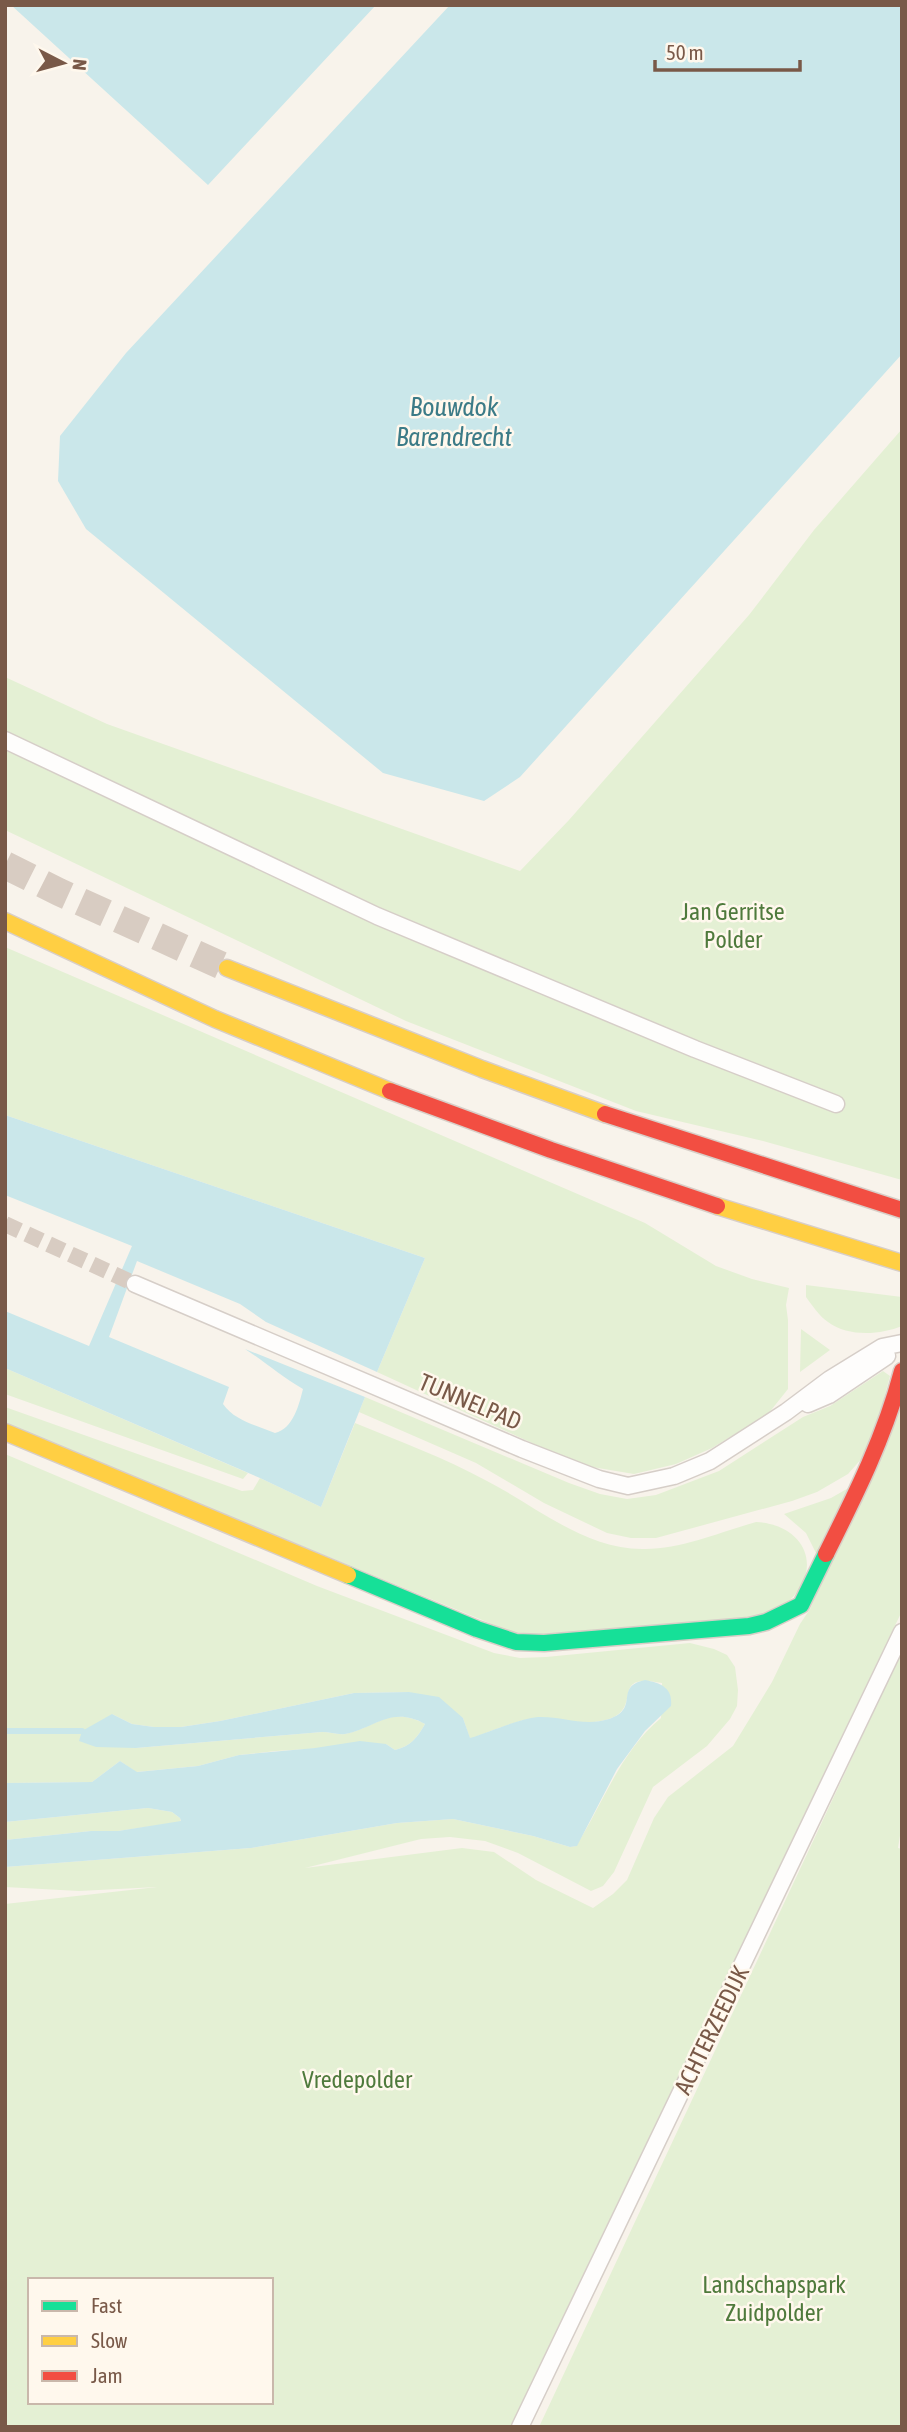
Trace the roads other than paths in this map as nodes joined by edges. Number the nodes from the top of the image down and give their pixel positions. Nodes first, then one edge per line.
1 (5, 740) edge
2 (5, 921) edge
3 (227, 968) tunnel mouth
4 (836, 1104) dead end
5 (902, 1210) edge
6 (902, 1263) edge
7 (135, 1284) tunnel mouth
8 (902, 1344) edge
9 (902, 1371) edge
10 (5, 1432) edge
11 (902, 1632) edge
12 (520, 2427) edge

1 - 4 street
2 - 6 main road
3 - 5 main road
7 - 8 street, TUNNELPAD
9 - 10 main road
11 - 12 street, ACHTERZEEDIJK

